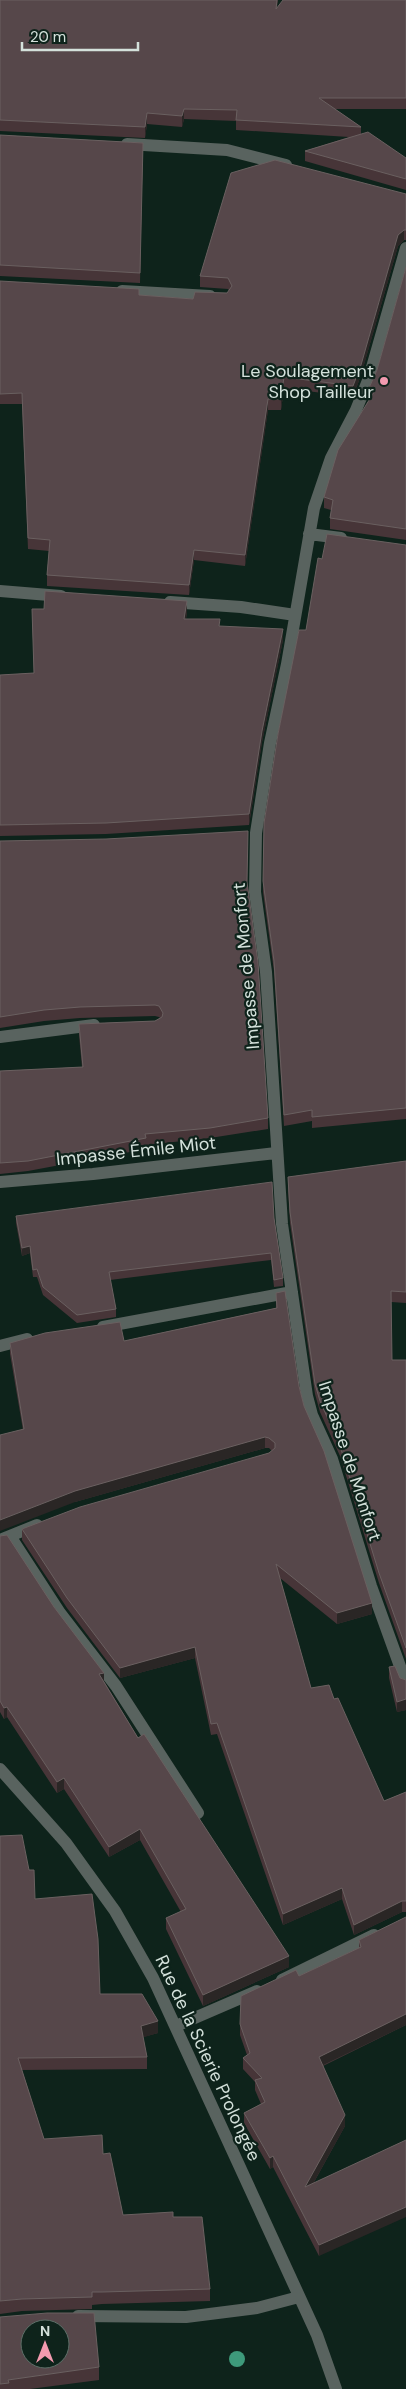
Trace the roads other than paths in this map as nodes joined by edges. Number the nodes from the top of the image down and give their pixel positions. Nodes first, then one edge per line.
1 (114, 143) edge
2 (294, 167) edge
3 (406, 248) edge
4 (105, 290) edge
5 (224, 296) edge
6 (309, 534) junction
7 (357, 540) edge
8 (0, 591) edge
9 (70, 596) edge
10 (158, 601) edge
11 (295, 615) junction
12 (108, 1025) edge
13 (0, 1037) edge
14 (276, 1153) junction
15 (0, 1182) edge
16 (293, 1292) junction
17 (90, 1329) edge
18 (43, 1336) edge
19 (0, 1346) edge
20 (52, 1520) edge
21 (5, 1538) edge
22 (406, 1683) edge
23 (0, 1769) edge
24 (198, 1813) edge
25 (384, 1930) edge
26 (176, 2026) junction
27 (299, 2297) junction
28 (63, 2317) edge
29 (336, 2389) edge

1 - 2 street
3 - 6 street, Impasse de Monfort
4 - 5 street
6 - 7 street
6 - 11 street, Impasse de Monfort
8 - 9 street
10 - 11 street
11 - 14 street, Impasse de Monfort
12 - 13 street
14 - 15 street, Impasse Émile Miot
14 - 16 street, Impasse de Monfort
16 - 17 street
16 - 22 street, Impasse de Monfort
18 - 19 street
20 - 21 street
21 - 24 street
23 - 26 street, Rue de la Scierie Prolongée
25 - 26 street
26 - 27 street, Rue de la Scierie Prolongée
27 - 28 street
27 - 29 street, Rue de la Scierie Prolongée

